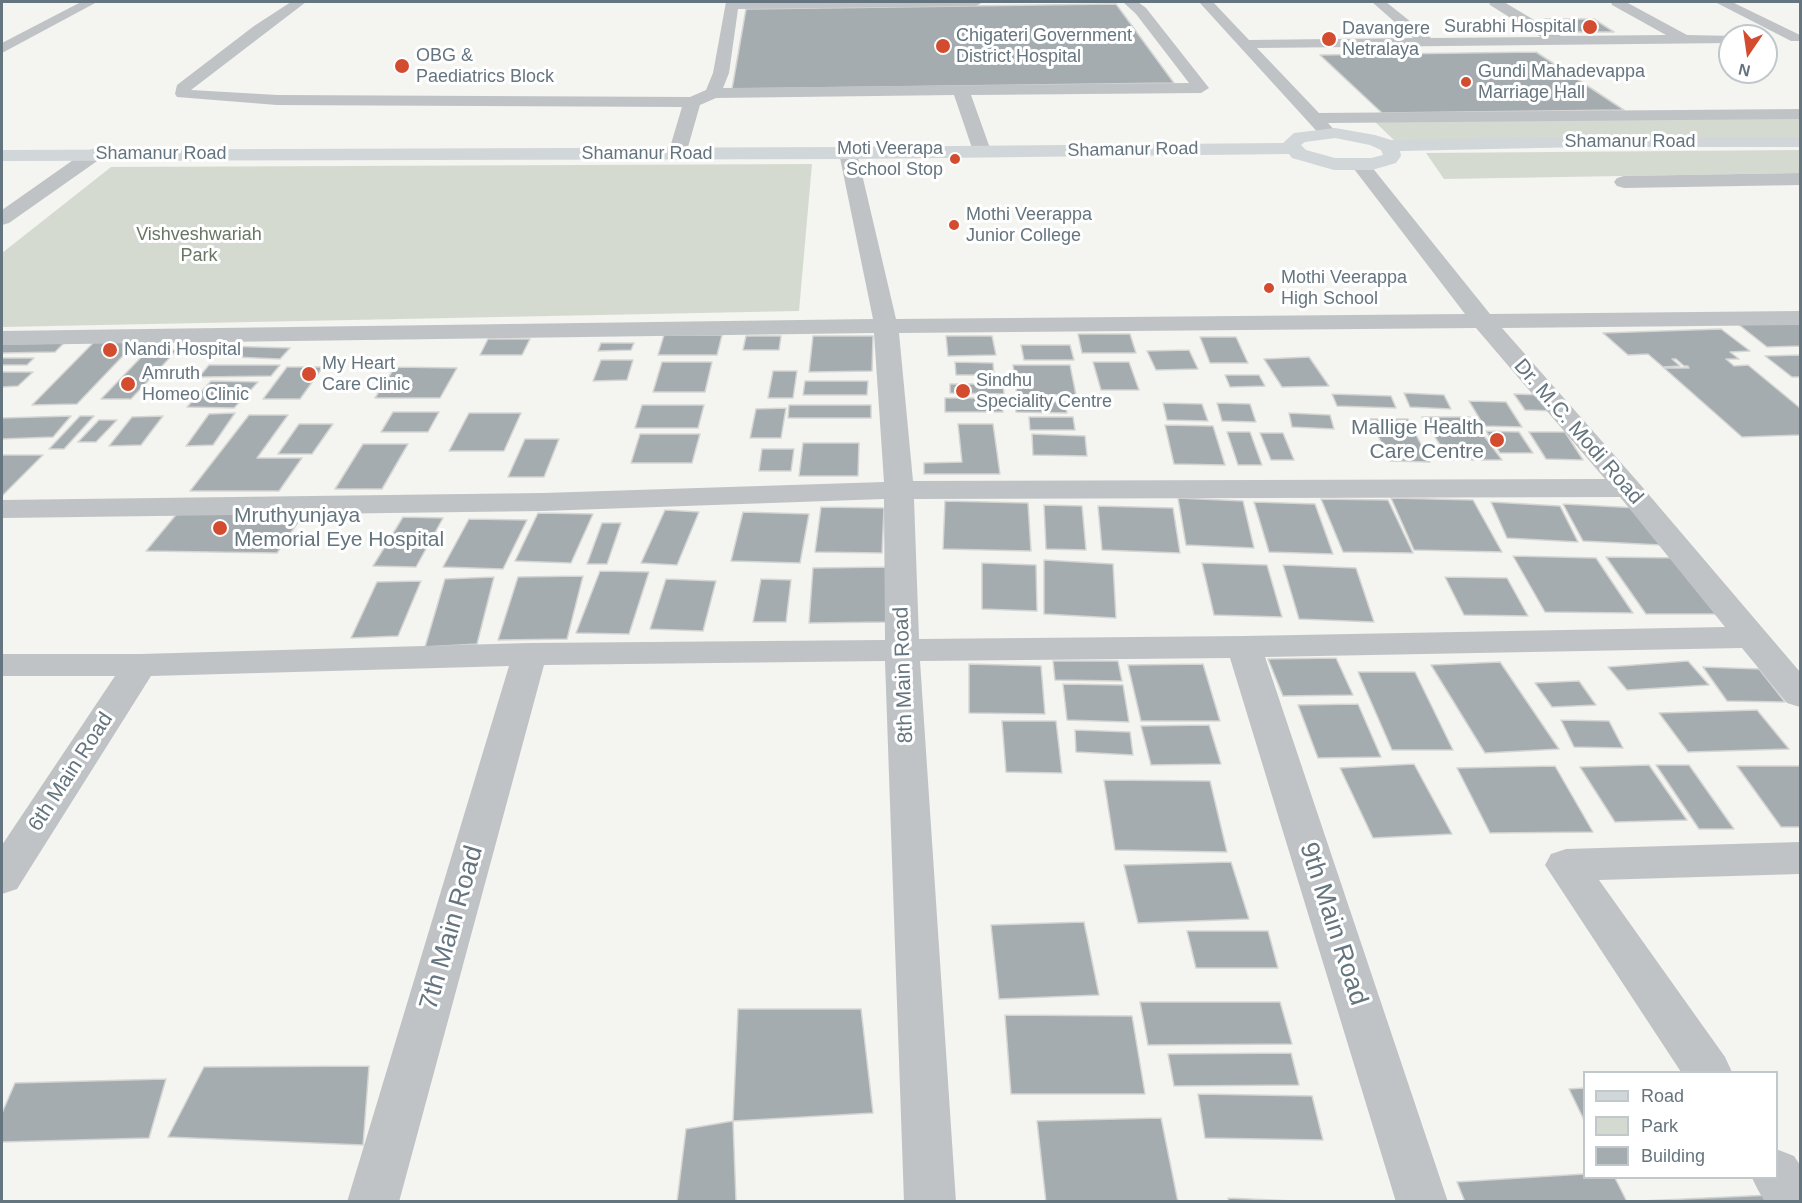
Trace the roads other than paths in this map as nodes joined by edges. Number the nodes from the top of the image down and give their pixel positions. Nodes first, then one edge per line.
1 (90, 2) edge
2 (298, 2) edge
3 (976, 2) edge
4 (1130, 2) edge
5 (1206, 2) edge
6 (1378, 2) edge
7 (1495, 2) edge
8 (1617, 2) edge
9 (1722, 2) edge
10 (732, 3) edge
11 (1798, 38) edge
12 (1718, 39) edge
13 (1778, 39) edge
14 (1558, 40) junction
15 (1685, 40) junction
16 (1427, 42) junction
17 (1246, 44) junction
18 (2, 49) edge
19 (961, 91) junction
20 (713, 93) junction
21 (692, 102) junction
22 (1800, 114) edge
23 (1316, 118) junction
24 (1328, 133) junction
25 (1800, 142) edge
26 (1388, 146) junction
27 (1293, 148) junction
28 (982, 151) junction
29 (848, 153) junction
30 (677, 154) junction
31 (93, 155) junction
32 (2, 156) edge
33 (1360, 165) junction
34 (1800, 179) edge
35 (1624, 182) dead end
36 (2, 219) edge
37 (1800, 318) edge
38 (1483, 321) junction
39 (886, 326) junction
40 (2, 338) edge
41 (1628, 488) junction
42 (899, 490) junction
43 (2, 509) edge
44 (1750, 637) junction
45 (1244, 647) junction
46 (902, 652) junction
47 (530, 654) junction
48 (2, 665) edge
49 (140, 665) junction
50 (1800, 695) edge
51 (1800, 858) edge
52 (2, 878) edge
53 (1707, 1071) edge
54 (1778, 1176) edge
55 (373, 1202) edge
56 (930, 1202) edge
57 (1422, 1202) edge
58 (1796, 1202) edge

1 - 18 street
2 - 21 street
3 - 10 street
4 - 19 street
5 - 17 street
6 - 16 street
7 - 14 street
8 - 15 street
9 - 11 street
10 - 20 street
11 - 13 street
12 - 15 street
14 - 15 street
14 - 16 street
16 - 17 street
17 - 23 street
19 - 20 street
19 - 28 street
20 - 21 street
21 - 30 street
22 - 23 street
23 - 24 street
24 - 26 main road
24 - 27 main road
25 - 26 main road, Shamanur Road
26 - 33 main road
27 - 28 main road, Shamanur Road
27 - 33 main road
28 - 29 main road, Shamanur Road
29 - 30 main road, Shamanur Road
29 - 39 street, 8th Main Road
30 - 31 main road, Shamanur Road
31 - 32 main road, Shamanur Road
31 - 36 street
33 - 38 street, Dr. M.C. Modi Road
34 - 35 street
37 - 38 street
38 - 39 street
38 - 41 street, Dr. M.C. Modi Road
39 - 40 street
39 - 42 street, 8th Main Road
41 - 42 street
41 - 44 street, Dr. M.C. Modi Road
42 - 43 street
42 - 46 street, 8th Main Road
44 - 45 street
44 - 50 street, Dr. M.C. Modi Road
45 - 46 street
45 - 57 street, 9th Main Road
46 - 47 street
46 - 56 street, 8th Main Road
47 - 49 street
47 - 55 street, 7th Main Road
48 - 49 street
49 - 52 street, 6th Main Road
51 - 53 street
54 - 58 street

